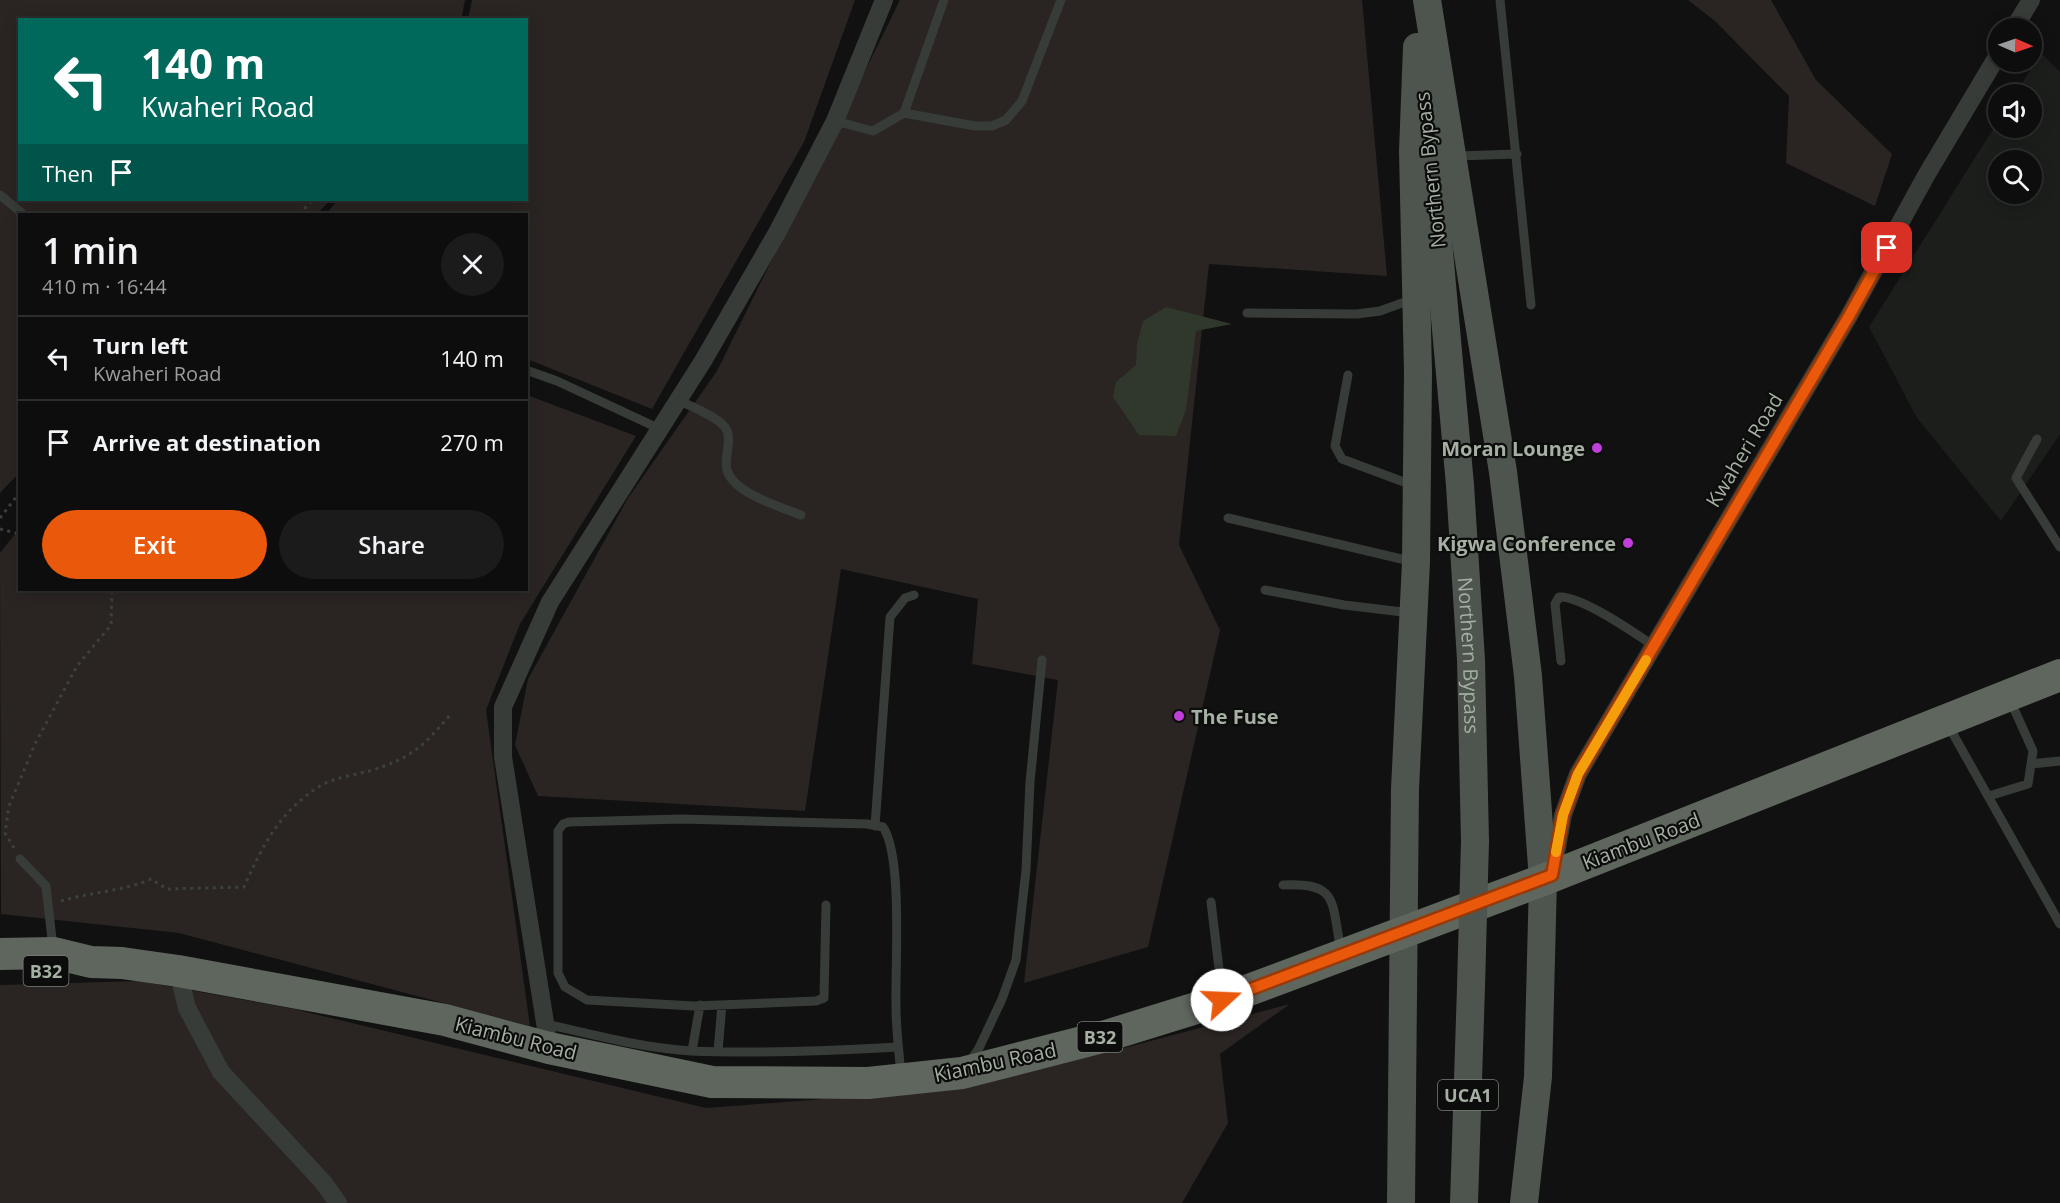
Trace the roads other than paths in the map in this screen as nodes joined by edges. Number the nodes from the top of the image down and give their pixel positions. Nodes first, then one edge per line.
1 (884, 0) edge
2 (944, 0) edge
3 (1061, 0) edge
4 (1412, 0) edge
5 (1427, 0) edge
6 (1500, 0) edge
7 (2031, 0) edge
8 (2020, 18) edge
9 (1417, 47) junction
10 (1988, 72) edge
11 (904, 113) junction
12 (835, 121) junction
13 (1517, 154) junction
14 (1454, 156) junction
15 (0, 195) edge
16 (22, 213) edge
17 (1415, 299) junction
18 (1531, 305) dead end
19 (1247, 313) dead end
20 (528, 371) edge
21 (1348, 375) dead end
22 (678, 400) junction
23 (660, 429) junction
24 (2037, 439) dead end
25 (1417, 486) junction
26 (801, 515) dead end
27 (1228, 518) dead end
28 (2060, 547) edge
29 (1416, 562) junction
30 (1265, 590) dead end
31 (914, 595) dead end
32 (1414, 614) junction
33 (1654, 646) junction
34 (1042, 660) dead end
35 (1561, 661) dead end
36 (2060, 675) edge
37 (2008, 696) junction
38 (1946, 720) junction
39 (2060, 760) edge
40 (2031, 764) junction
41 (1989, 796) junction
42 (875, 826) junction
43 (20, 859) road end
44 (1547, 878) junction
45 (1283, 885) dead end
46 (1211, 902) dead end
47 (826, 905) dead end
48 (2060, 924) edge
49 (1406, 932) junction
50 (54, 953) junction
51 (0, 954) edge
52 (1343, 955) junction
53 (91, 962) junction
54 (0, 971) edge
55 (178, 971) junction
56 (1222, 1000) junction
57 (700, 1005) junction
58 (722, 1005) junction
59 (547, 1036) junction
60 (898, 1047) junction
61 (692, 1051) junction
62 (718, 1051) junction
63 (962, 1073) junction
64 (902, 1080) junction
65 (338, 1203) edge
66 (1401, 1203) edge
67 (1464, 1203) edge
68 (1524, 1203) edge

1 - 12 street
2 - 11 lane
3 - 11 lane
4 - 9 main road, Northern Bypass / UCA1
5 - 14 main road
6 - 13 lane
7 - 8 street
9 - 17 main road
9 - 67 main road, Northern Bypass / UCA1, bridge
10 - 33 street, Kwaheri Road
11 - 12 lane
12 - 22 street
13 - 14 lane
13 - 18 lane
14 - 44 main road
15 - 16 lane
17 - 19 lane
17 - 25 main road
20 - 23 lane
21 - 25 lane
22 - 23 street
22 - 26 lane
23 - 59 street
24 - 28 lane
25 - 29 main road
27 - 29 lane
29 - 32 main road
30 - 32 lane
31 - 42 lane
32 - 49 main road
33 - 35 lane
33 - 44 street, Kwaheri Road
34 - 63 lane
36 - 37 highway, Kiambu Road / B32
37 - 38 highway, Kiambu Road / B32
37 - 40 lane
38 - 41 lane
38 - 44 highway, Kiambu Road / B32
39 - 40 lane
40 - 41 lane
41 - 48 lane
42 - 57 lane
42 - 60 lane
43 - 50 lane
44 - 49 highway, Kiambu Road / B32
44 - 68 main road
45 - 52 lane
46 - 56 lane
47 - 58 lane
49 - 52 highway, Kiambu Road / B32
49 - 66 main road
50 - 51 highway, Kiambu Road / B32
50 - 53 highway, Kiambu Road / B32
52 - 56 highway, Kiambu Road / B32
53 - 54 highway, Kiambu Road / B32
53 - 55 highway, Kiambu Road / B32
55 - 59 highway, Kiambu Road / B32
55 - 65 street
56 - 63 highway, Kiambu Road / B32
57 - 58 lane
57 - 61 lane
58 - 62 lane
59 - 61 lane
59 - 64 highway, Kiambu Road / B32
60 - 62 lane
60 - 64 lane
61 - 62 lane
63 - 64 highway, Kiambu Road / B32

